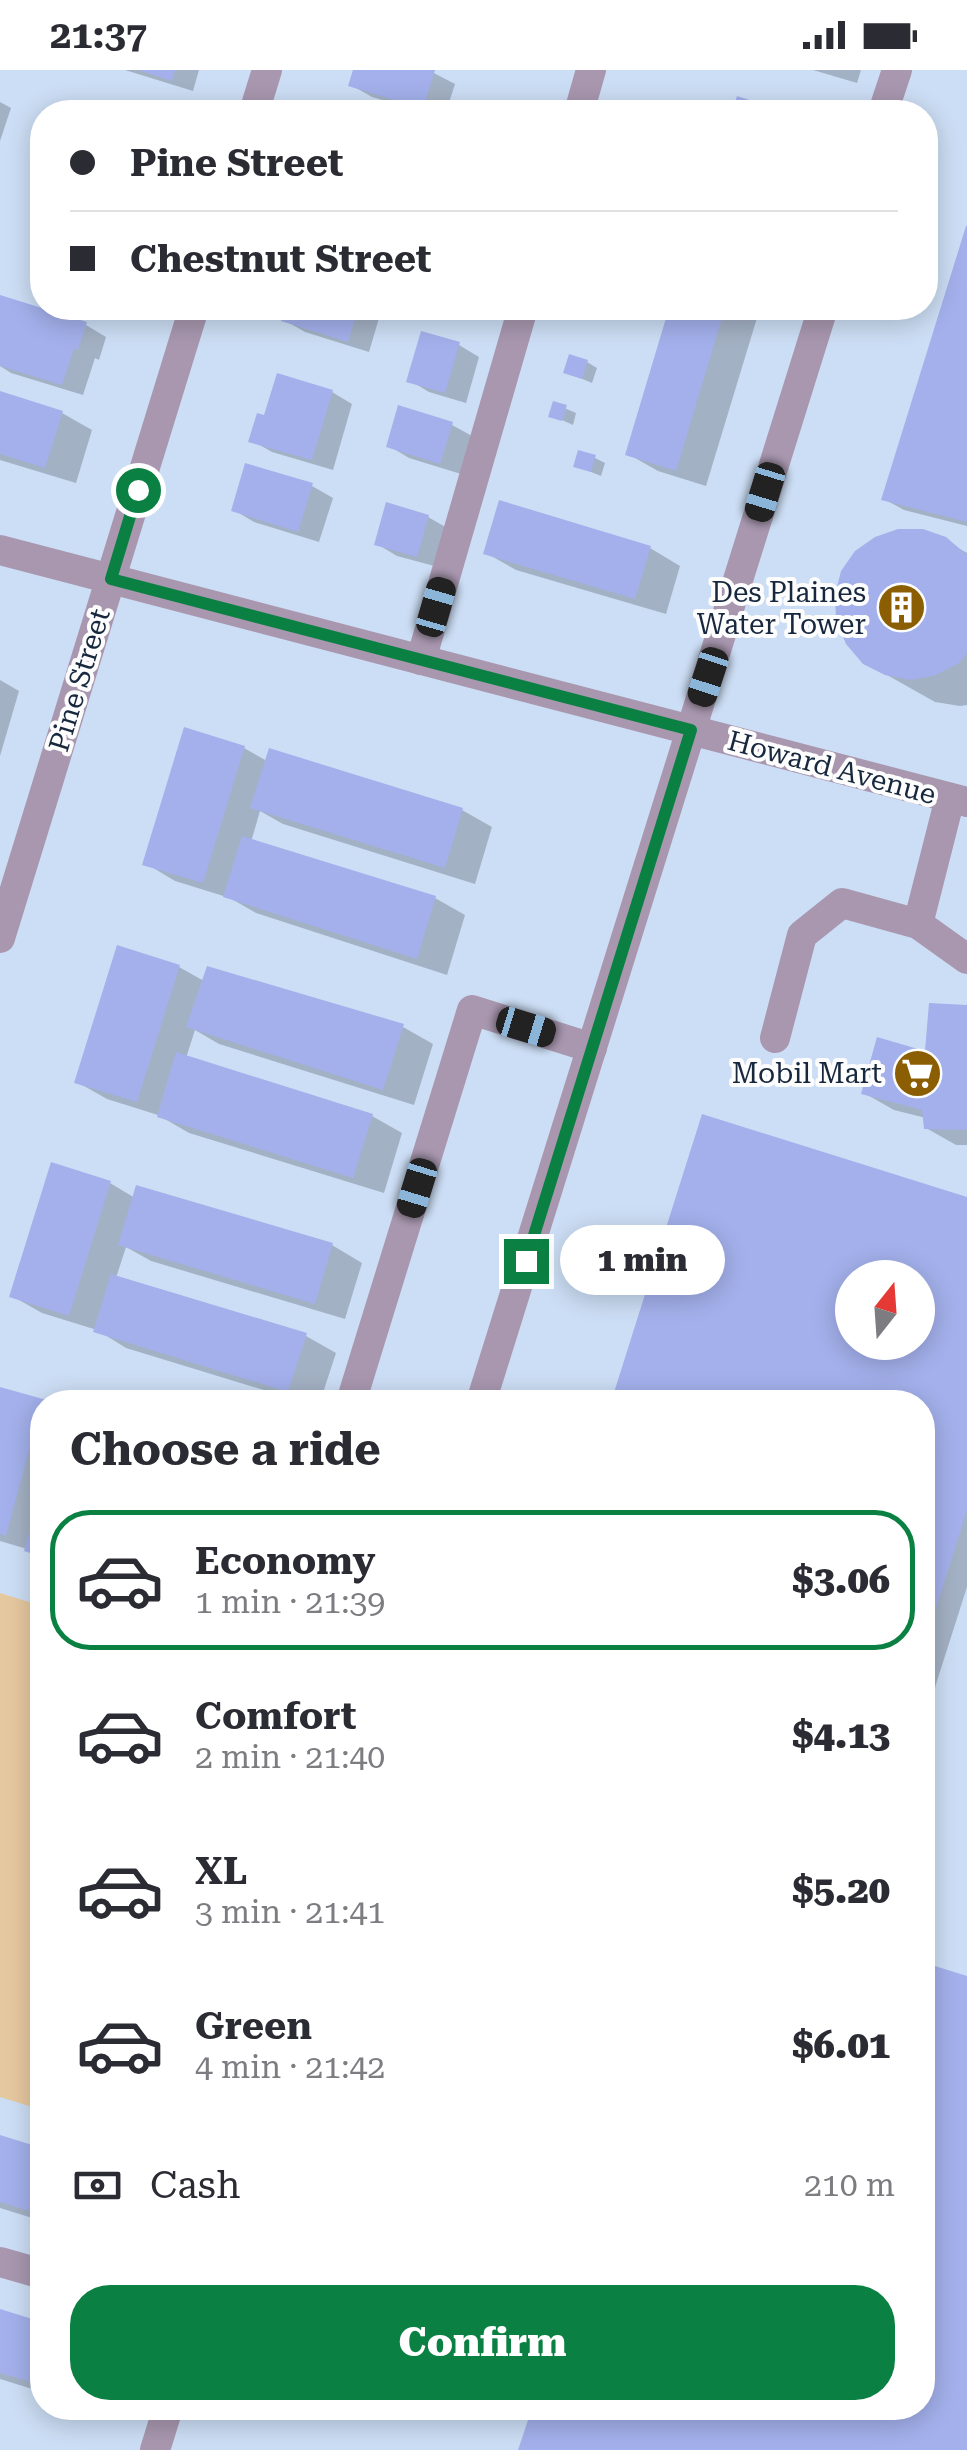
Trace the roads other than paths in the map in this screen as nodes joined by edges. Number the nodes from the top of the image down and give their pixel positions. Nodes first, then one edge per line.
1 (267, 70) edge
2 (591, 70) edge
3 (896, 70) edge
4 (258, 100) edge
5 (582, 100) edge
6 (887, 100) edge
7 (190, 320) edge
8 (519, 320) edge
9 (818, 320) edge
10 (0, 550) edge
11 (111, 579) junction
12 (421, 660) junction
13 (691, 730) junction
14 (958, 800) edge
15 (918, 924) junction
16 (0, 938) edge
17 (967, 959) edge
18 (775, 1038) dead end
19 (592, 1048) junction
20 (355, 1390) edge
21 (486, 1390) edge
22 (0, 2262) edge
23 (30, 2271) edge
24 (164, 2420) edge
25 (155, 2450) edge

1 - 4 street
2 - 5 street
3 - 6 street
7 - 11 street, Pine Street
8 - 12 street
9 - 13 street
10 - 11 street, Howard Avenue
11 - 12 street, Howard Avenue
11 - 16 street, Pine Street
12 - 13 street, Howard Avenue
13 - 14 street, Howard Avenue
13 - 19 street
14 - 15 street
15 - 17 street
15 - 18 street
19 - 20 street
19 - 21 street
22 - 23 street
24 - 25 street

